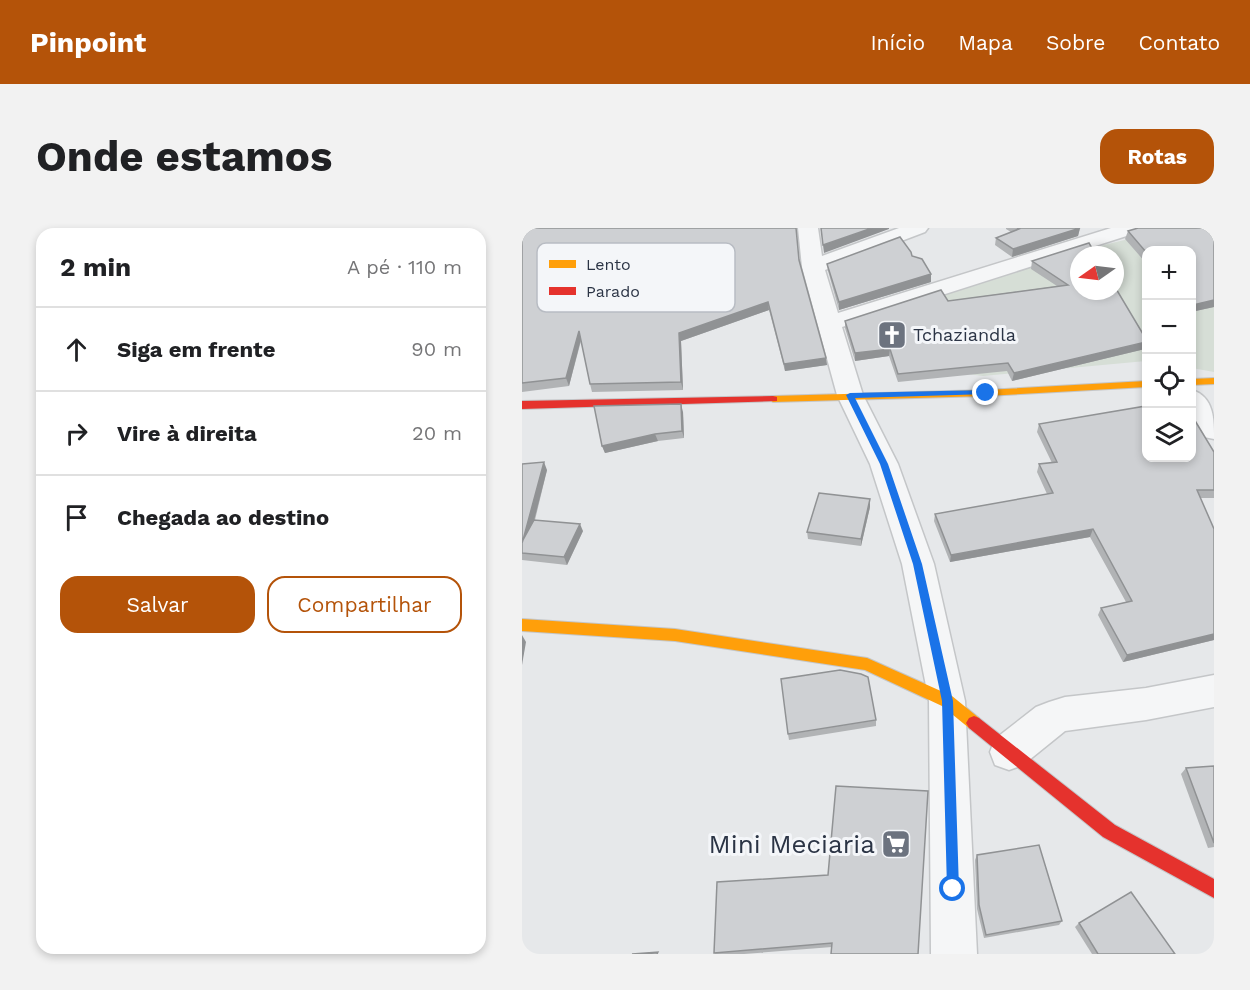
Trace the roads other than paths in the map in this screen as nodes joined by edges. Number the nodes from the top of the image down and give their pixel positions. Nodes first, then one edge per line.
1 (808, 228) edge
2 (918, 228) edge
3 (1132, 228) edge
4 (813, 267) junction
5 (828, 324) junction
6 (1214, 381) edge
7 (1196, 382) edge
8 (1142, 384) edge
9 (850, 395) junction
10 (522, 405) edge
11 (1196, 406) edge
12 (1214, 430) edge
13 (522, 624) edge
14 (1214, 691) edge
15 (947, 701) junction
16 (1009, 752) junction
17 (1214, 890) edge
18 (954, 954) edge

1 - 4 street
2 - 4 street
3 - 5 street
4 - 5 street
5 - 9 street
6 - 7 street
8 - 9 street
9 - 10 street
9 - 15 street
11 - 12 street
13 - 15 street
14 - 16 street
15 - 16 street
15 - 18 street
16 - 17 street

